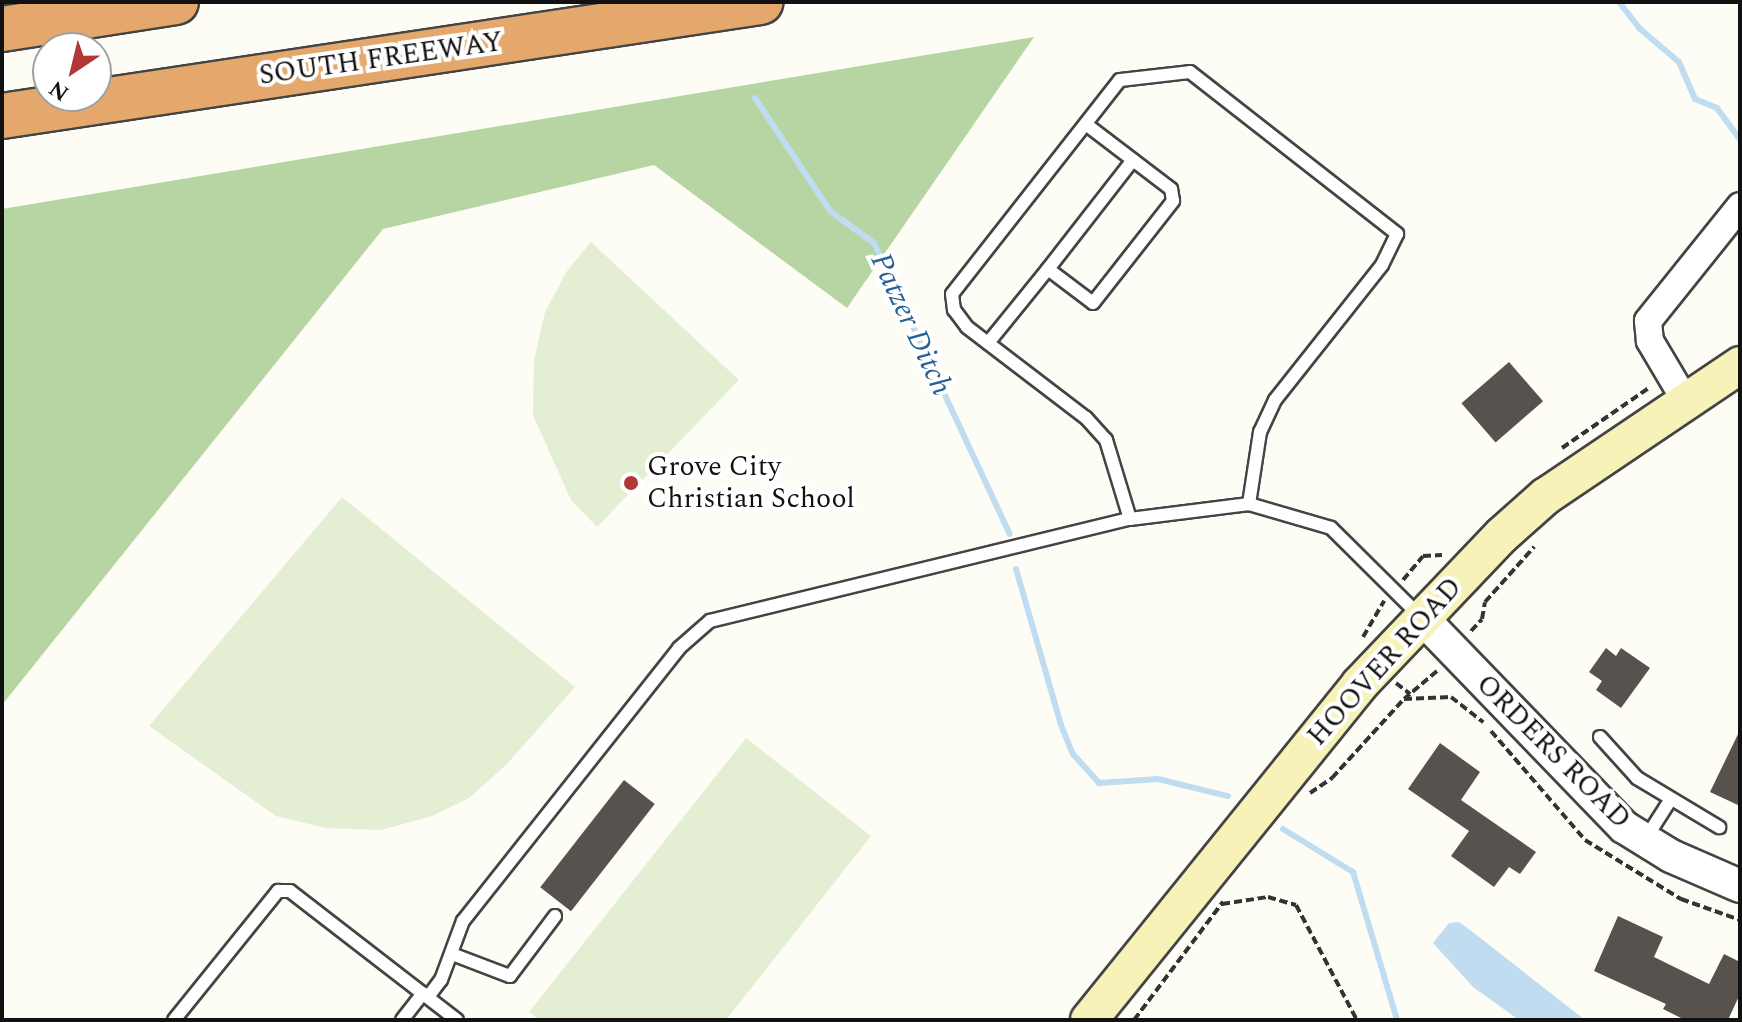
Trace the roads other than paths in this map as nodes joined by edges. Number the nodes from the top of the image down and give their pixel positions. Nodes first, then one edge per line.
1 (176, 2) edge
2 (760, 2) edge
3 (2, 29) edge
4 (2, 116) edge
5 (1087, 125) junction
6 (1133, 160) junction
7 (1740, 206) edge
8 (1048, 269) junction
9 (988, 343) junction
10 (1740, 365) edge
11 (1685, 400) junction
12 (1249, 504) junction
13 (1130, 519) junction
14 (1423, 619) junction
15 (1600, 737) dead end
16 (1669, 802) junction
17 (1719, 827) dead end
18 (1645, 841) junction
19 (1740, 886) edge
20 (555, 916) dead end
21 (452, 954) junction
22 (426, 995) junction
23 (174, 1020) edge
24 (402, 1020) edge
25 (457, 1020) edge
26 (1089, 1020) edge

1 - 3 highway
2 - 4 highway, SOUTH FREEWAY
5 - 6 lane
5 - 9 lane
5 - 12 lane
6 - 8 lane
6 - 8 lane
7 - 11 street
8 - 9 lane
9 - 13 lane
10 - 11 main road, HOOVER ROAD
11 - 14 main road, HOOVER ROAD
12 - 13 lane
12 - 14 lane
13 - 21 lane
14 - 18 street, ORDERS ROAD
14 - 26 main road, HOOVER ROAD
15 - 16 lane
16 - 17 lane
16 - 18 lane
18 - 19 street, ORDERS ROAD
20 - 21 lane
21 - 22 lane
22 - 23 lane
22 - 24 lane
22 - 25 lane

